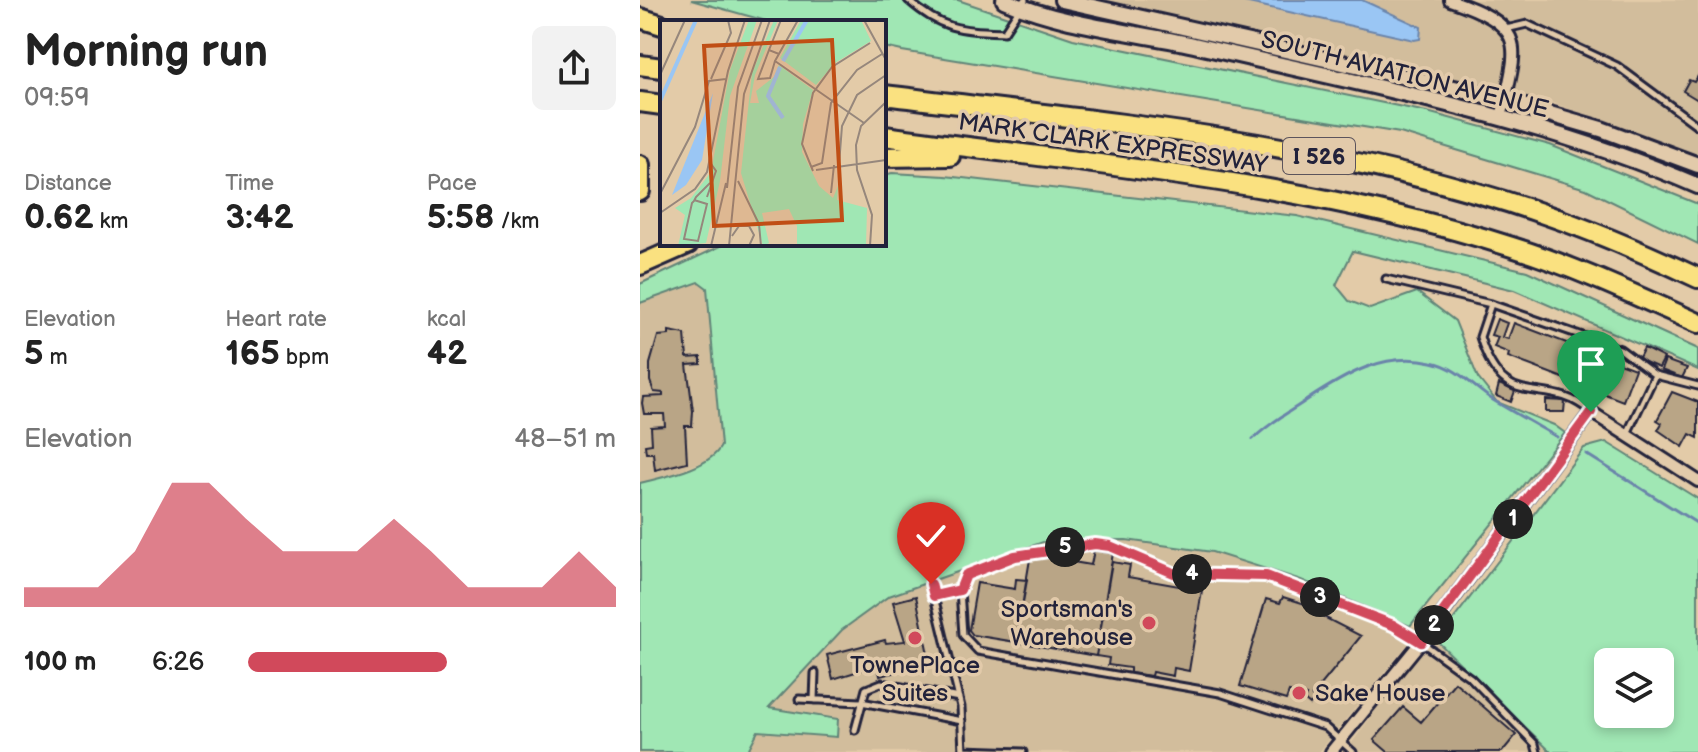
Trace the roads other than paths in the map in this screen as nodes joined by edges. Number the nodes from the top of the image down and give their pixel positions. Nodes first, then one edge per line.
1 (908, 0) edge
2 (1004, 0) edge
3 (1062, 0) edge
4 (1450, 0) edge
5 (1024, 3) edge
6 (640, 18) edge
7 (660, 24) edge
8 (1505, 29) junction
9 (640, 65) edge
10 (660, 68) edge
11 (886, 82) edge
12 (886, 95) edge
13 (1505, 101) junction
14 (640, 102) edge
15 (660, 105) edge
16 (1501, 118) junction
17 (1112, 125) junction
18 (1698, 126) edge
19 (886, 136) edge
20 (886, 157) edge
21 (640, 165) edge
22 (1698, 165) edge
23 (1698, 186) edge
24 (1259, 187) junction
25 (640, 191) edge
26 (683, 246) edge
27 (640, 265) edge
28 (1698, 278) edge
29 (1386, 279) dead end
30 (1491, 304) junction
31 (1698, 323) edge
32 (1655, 375) junction
33 (1698, 386) edge
34 (1591, 412) junction
35 (1627, 435) junction
36 (1698, 481) edge
37 (931, 584) dead end
38 (960, 590) junction
39 (934, 596) junction
40 (1421, 642) junction
41 (815, 673) dead end
42 (959, 698) junction
43 (799, 699) dead end
44 (814, 700) junction
45 (861, 702) junction
46 (962, 721) junction
47 (855, 730) dead end
48 (1340, 741) junction
49 (963, 751) edge
50 (1023, 752) edge
51 (1331, 752) edge
52 (1353, 752) edge
53 (1537, 752) edge

1 - 5 lane
2 - 5 street, SOUTH AVIATION AVENUE
3 - 13 street, SOUTH AVIATION AVENUE
4 - 8 street
5 - 16 street, SOUTH AVIATION AVENUE
6 - 7 highway
8 - 13 street
8 - 18 lane
9 - 10 highway
11 - 17 highway
12 - 17 highway, MARK CLARK EXPRESSWAY / I 526
13 - 16 street
13 - 22 street, SOUTH AVIATION AVENUE
14 - 15 highway
16 - 23 street, SOUTH AVIATION AVENUE
17 - 28 highway, MARK CLARK EXPRESSWAY / I 526
19 - 24 highway, MARK CLARK EXPRESSWAY / I 526
20 - 24 highway
21 - 25 highway
24 - 31 highway, MARK CLARK EXPRESSWAY / I 526
26 - 27 highway
29 - 30 lane
30 - 32 lane
30 - 34 lane
32 - 33 lane
32 - 35 lane
34 - 35 street
34 - 40 street
35 - 36 street
37 - 39 lane
38 - 39 lane
38 - 40 lane
38 - 48 lane
39 - 42 lane
40 - 48 street
40 - 53 lane
41 - 44 lane
42 - 45 lane
42 - 46 lane
43 - 44 lane
44 - 45 lane
45 - 46 lane
45 - 47 lane
46 - 49 lane
48 - 51 street
48 - 52 lane
49 - 50 lane

